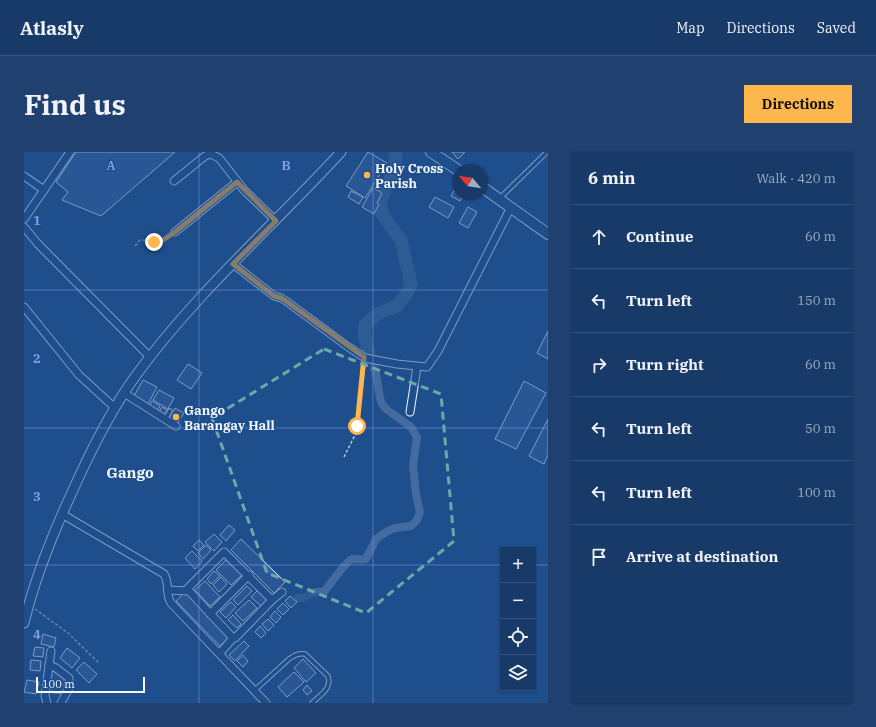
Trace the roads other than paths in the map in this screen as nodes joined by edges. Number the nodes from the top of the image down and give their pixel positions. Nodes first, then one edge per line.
1 (70, 152) edge
2 (341, 152) edge
3 (431, 152) edge
4 (547, 152) edge
5 (452, 166) edge
6 (24, 176) edge
7 (174, 181) dead end
8 (237, 182) junction
9 (44, 190) junction
10 (488, 191) edge
11 (499, 199) junction
12 (511, 208) junction
13 (24, 219) edge
14 (276, 221) junction
15 (24, 227) edge
16 (175, 232) road end
17 (548, 234) edge
18 (233, 264) junction
19 (24, 307) edge
20 (150, 357) junction
21 (417, 367) junction
22 (124, 393) junction
23 (115, 408) junction
24 (170, 411) dead end
25 (410, 412) dead end
26 (165, 419) junction
27 (176, 426) dead end
28 (62, 514) junction
29 (249, 576) junction
30 (168, 590) junction
31 (186, 590) junction
32 (282, 592) dead end
33 (272, 600) junction
34 (210, 614) junction
35 (24, 623) edge
36 (233, 638) junction
37 (51, 651) dead end
38 (220, 653) junction
39 (49, 665) junction
40 (255, 690) junction
41 (47, 703) edge
42 (50, 703) edge
43 (56, 703) edge
44 (61, 703) edge
45 (266, 703) edge
46 (312, 703) edge

1 - 9 street
2 - 14 main road
3 - 5 main road
4 - 11 lane
6 - 9 street
7 - 8 street
8 - 14 street
8 - 16 street
9 - 13 street
10 - 11 main road
11 - 12 main road
12 - 17 main road
12 - 21 street
14 - 18 main road
15 - 20 street
18 - 20 main road
18 - 21 street
19 - 23 street
20 - 22 main road
21 - 25 street
22 - 23 main road
22 - 26 street
23 - 28 main road
24 - 26 lane
26 - 27 street
28 - 30 street
28 - 35 main road
29 - 31 street
29 - 33 street
29 - 34 street
30 - 31 street
30 - 38 street
31 - 34 street
32 - 33 street
33 - 36 street
34 - 36 street
36 - 38 street
37 - 39 street
38 - 40 street
39 - 41 street
39 - 44 street
40 - 45 street
40 - 46 lane
42 - 43 street

